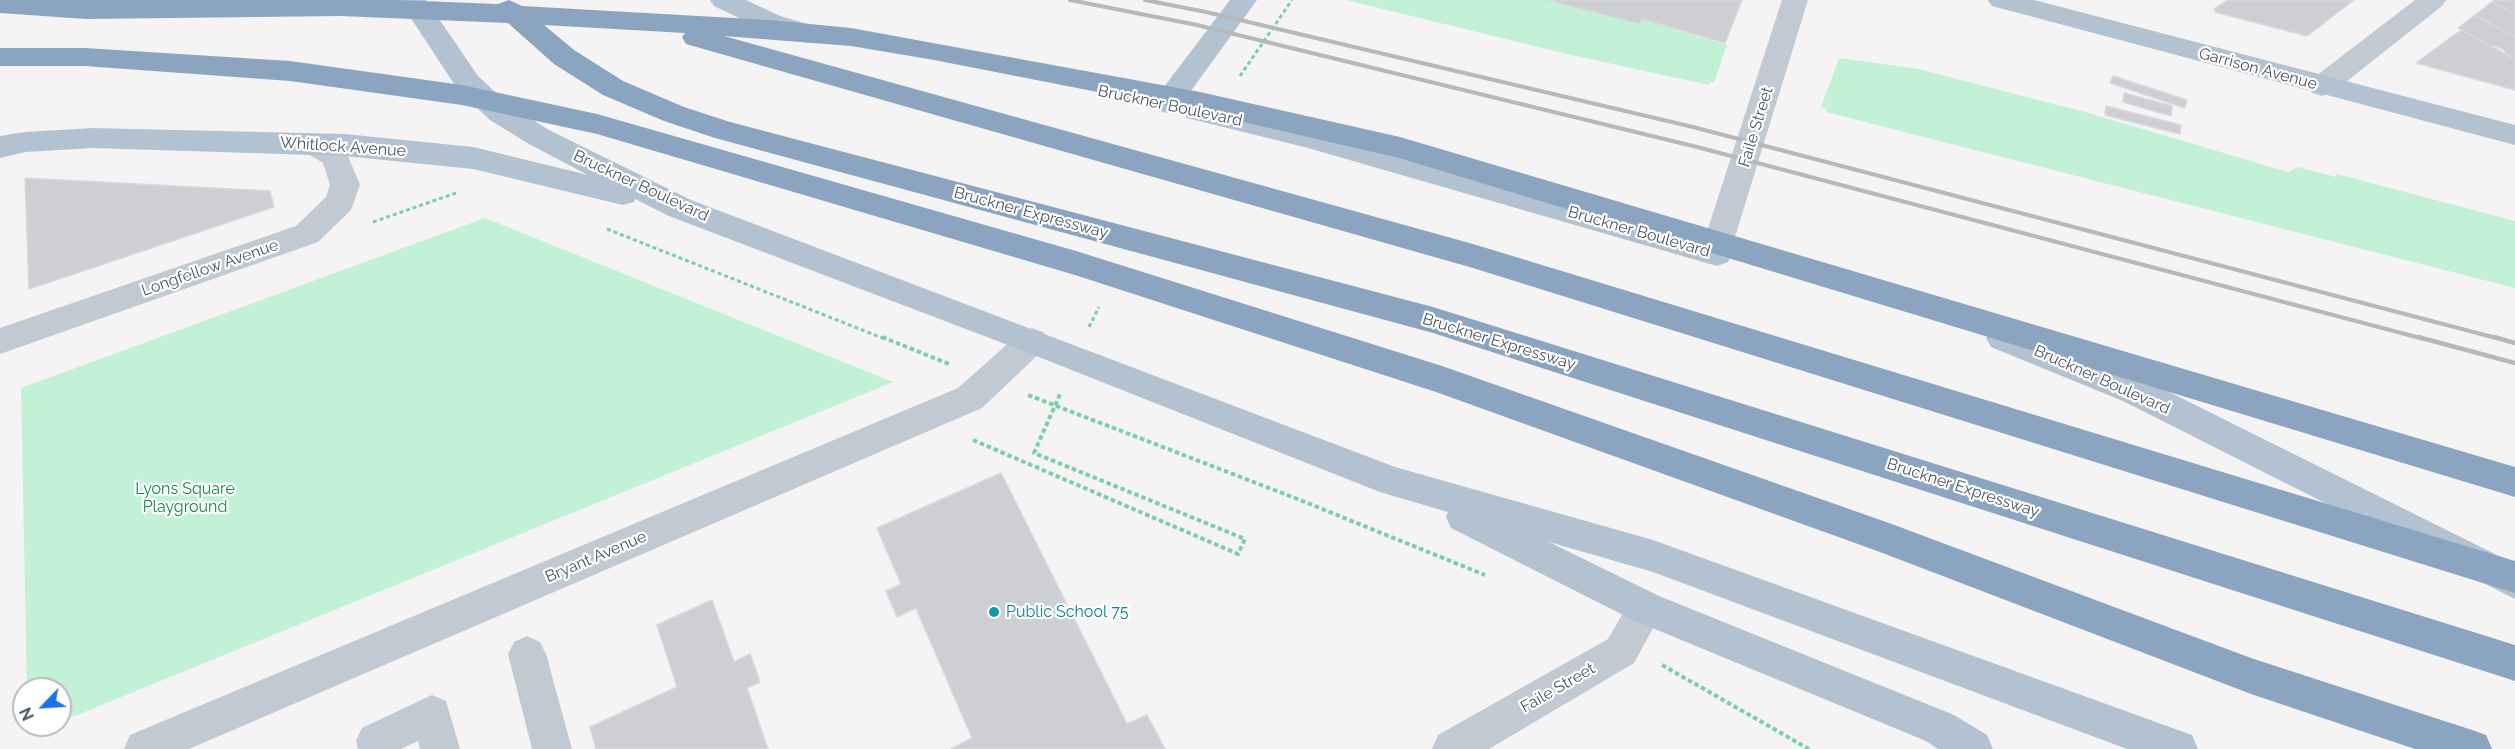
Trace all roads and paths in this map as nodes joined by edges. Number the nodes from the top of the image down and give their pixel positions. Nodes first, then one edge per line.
1 (412, 0) edge
2 (501, 0) edge
3 (620, 0) edge
4 (723, 0) edge
5 (1244, 0) edge
6 (1795, 0) edge
7 (2001, 0) edge
8 (2433, 0) edge
9 (0, 4) edge
10 (86, 10) junction
11 (0, 21) edge
12 (0, 57) edge
13 (2322, 86) junction
14 (1167, 103) junction
15 (2515, 135) edge
16 (313, 144) junction
17 (0, 147) edge
18 (459, 193) dead end
19 (680, 208) junction
20 (370, 223) dead end
21 (597, 225) dead end
22 (1715, 253) junction
23 (0, 341) edge
24 (1032, 341) junction
25 (941, 361) dead end
26 (1042, 401) dead end
27 (973, 440) dead end
28 (1034, 453) dead end
29 (1392, 481) junction
30 (2515, 482) edge
31 (1488, 577) dead end
32 (2515, 577) edge
33 (2515, 582) edge
34 (1646, 608) junction
35 (527, 654) dead end
36 (2515, 663) edge
37 (1670, 668) dead end
38 (144, 749) edge
39 (378, 749) edge
40 (440, 749) edge
41 (552, 749) edge
42 (1452, 749) edge
43 (1809, 749) edge
44 (1973, 749) edge
45 (2178, 749) edge
46 (2472, 749) edge

1 - 19 main road, Bruckner Boulevard
2 - 36 highway, Bruckner Expressway
3 - 32 highway
4 - 14 main road, Bruckner Boulevard
5 - 14 main road
6 - 22 street, Faile Street
7 - 13 main road, Garrison Avenue
8 - 13 street
9 - 10 highway
10 - 11 highway
10 - 30 highway
12 - 46 highway
13 - 15 main road, Garrison Avenue
14 - 22 main road, Bruckner Boulevard
16 - 17 main road, Whitlock Avenue
16 - 19 main road, Whitlock Avenue
16 - 23 street, Longfellow Avenue
18 - 20 path
19 - 24 main road, Bruckner Boulevard
21 - 25 path
22 - 33 main road, Bruckner Boulevard
24 - 29 main road, Bruckner Boulevard
24 - 38 street, Bryant Avenue
26 - 31 path
27 - 28 path
29 - 34 main road, Bruckner Boulevard
29 - 45 main road, Bruckner Boulevard
34 - 42 street, Faile Street
34 - 44 main road, Bruckner Boulevard
35 - 41 street
37 - 43 path
39 - 40 street

